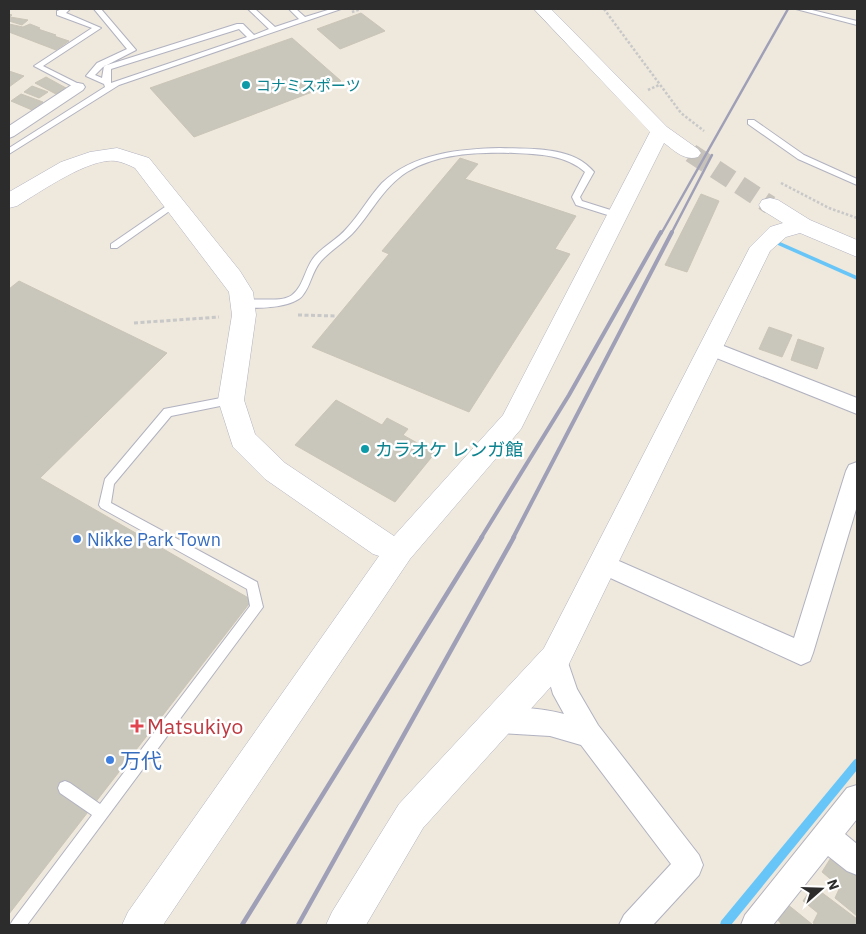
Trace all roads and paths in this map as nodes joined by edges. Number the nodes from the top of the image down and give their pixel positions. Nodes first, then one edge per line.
1 (67, 9) edge
2 (97, 9) edge
3 (251, 9) edge
4 (292, 9) edge
5 (337, 9) edge
6 (542, 9) edge
7 (604, 9) edge
8 (800, 9) edge
9 (304, 20) junction
10 (857, 23) edge
11 (274, 30) junction
12 (252, 37) junction
13 (108, 85) junction
14 (78, 87) joint
15 (751, 122) dead end
16 (660, 131) junction
17 (704, 131) dead end
18 (9, 133) edge
19 (9, 152) edge
20 (691, 153) tunnel mouth
21 (857, 182) edge
22 (781, 183) dead end
23 (9, 201) edge
24 (175, 203) junction
25 (770, 205) tunnel mouth
26 (617, 215) junction
27 (857, 218) edge
28 (802, 225) junction
29 (114, 246) dead end
30 (857, 249) edge
31 (242, 304) junction
32 (308, 315) dead end
33 (337, 316) dead end
34 (221, 317) dead end
35 (134, 323) dead end
36 (711, 348) junction
37 (231, 400) junction
38 (857, 406) edge
39 (857, 471) edge
40 (400, 550) junction
41 (604, 564) junction
42 (555, 659) junction
43 (500, 720) junction
44 (589, 734) junction
45 (65, 788) dead end
46 (857, 798) edge
47 (102, 814) junction
48 (826, 837) junction
49 (857, 861) edge
50 (18, 925) edge
51 (141, 925) edge
52 (345, 925) edge
53 (634, 925) edge
54 (754, 925) edge

1 - 14 lane
2 - 13 lane
3 - 11 lane
4 - 9 lane
5 - 9 lane
6 - 16 street
7 - 17 path
8 - 10 lane
9 - 11 lane
11 - 12 lane
12 - 13 lane
12 - 13 lane
13 - 19 lane
14 - 18 street
15 - 21 lane
16 - 20 street
16 - 26 street
22 - 27 path
23 - 24 street
24 - 29 lane
24 - 31 street
25 - 28 street
26 - 31 lane
26 - 40 street
28 - 30 street
28 - 36 street
31 - 37 street
32 - 33 path
34 - 35 path
36 - 38 street
36 - 41 street
37 - 40 street
37 - 47 lane
39 - 41 street
40 - 51 street
41 - 42 street
42 - 43 street
42 - 44 street
43 - 44 street
43 - 52 street
44 - 53 street
45 - 47 lane
46 - 48 street
47 - 50 lane
48 - 49 street
48 - 54 street

